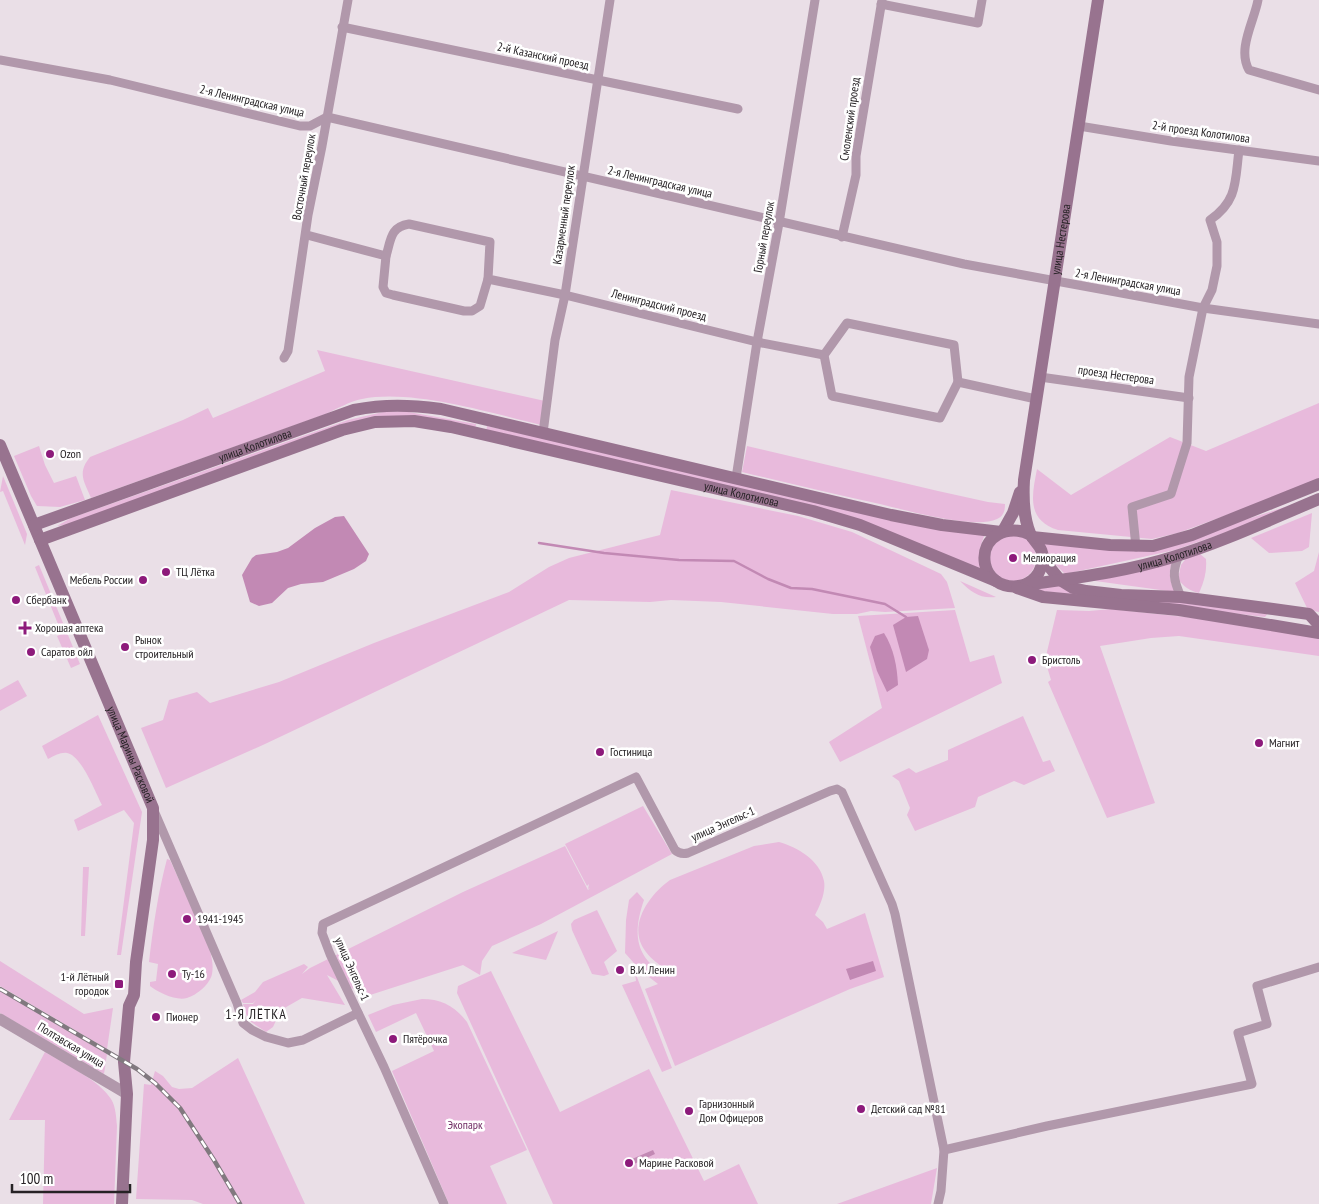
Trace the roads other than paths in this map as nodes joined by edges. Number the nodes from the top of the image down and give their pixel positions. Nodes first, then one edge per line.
1 (348, 0) edge
2 (610, 0) edge
3 (815, 0) edge
4 (982, 0) edge
5 (1098, 0) edge
6 (1258, 0) edge
7 (882, 2) edge
8 (342, 27) junction
9 (0, 60) edge
10 (597, 80) junction
11 (1319, 90) edge
12 (738, 109) dead end
13 (327, 118) junction
14 (1079, 126) junction
15 (1239, 150) junction
16 (1319, 161) edge
17 (582, 177) junction
18 (779, 223) junction
19 (307, 234) junction
20 (842, 237) junction
21 (386, 256) junction
22 (488, 279) junction
23 (1055, 282) junction
24 (565, 294) junction
25 (1203, 308) junction
26 (1319, 324) edge
27 (757, 342) junction
28 (824, 354) junction
29 (284, 358) dead end
30 (1040, 377) junction
31 (958, 382) junction
32 (1036, 398) junction
33 (1189, 398) junction
34 (482, 419) junction
35 (543, 433) junction
36 (478, 434) junction
37 (0, 445) edge
38 (736, 478) junction
39 (1024, 480) junction
40 (1319, 484) edge
41 (1319, 499) edge
42 (34, 525) junction
43 (1002, 532) junction
44 (1032, 536) junction
45 (40, 540) junction
46 (1136, 547) junction
47 (1042, 554) junction
48 (1179, 555) junction
49 (1060, 580) junction
50 (996, 581) junction
51 (1019, 587) junction
52 (1181, 597) junction
53 (1319, 625) edge
54 (1319, 633) edge
55 (153, 808) junction
56 (1319, 967) edge
57 (358, 1013) junction
58 (0, 1019) edge
59 (127, 1094) junction
60 (944, 1150) junction
61 (122, 1204) edge
62 (444, 1204) edge
63 (938, 1204) edge

1 - 8 street, Восточный переулок
2 - 10 street, Казарменный переулок
3 - 18 street, Горный переулок
4 - 7 street, Смоленский проезд
5 - 14 main road, улица Нестерова
6 - 11 street
7 - 20 street, Смоленский проезд
8 - 10 street, 2-й Казанский проезд
8 - 13 street, Восточный переулок
9 - 13 street, 2-я Ленинградская улица
10 - 12 street, 2-й Казанский проезд
10 - 17 street, Казарменный переулок
13 - 17 street, 2-я Ленинградская улица
13 - 19 street, Восточный переулок
14 - 15 street, 2-й проезд Колотилова
14 - 23 main road, улица Нестерова
15 - 16 street, 2-й проезд Колотилова
15 - 25 street
17 - 18 street, 2-я Ленинградская улица
17 - 24 street, Казарменный переулок
18 - 20 street, 2-я Ленинградская улица
18 - 27 street, Горный переулок
19 - 21 street
19 - 29 street, Восточный переулок
20 - 23 street, 2-я Ленинградская улица
21 - 22 street
21 - 22 street
22 - 24 street, Ленинградский проезд
23 - 25 street, 2-я Ленинградская улица
23 - 30 main road, улица Нестерова
24 - 27 street, Ленинградский проезд
24 - 35 street, Казарменный переулок
25 - 26 street, 2-я Ленинградская улица
25 - 33 street
27 - 28 street, Ленинградский проезд
27 - 38 street, Горный переулок
28 - 31 street
28 - 31 street
30 - 32 main road, улица Нестерова
30 - 33 street, проезд Нестерова
31 - 32 street
32 - 39 main road, улица Нестерова
33 - 46 street
34 - 35 main road, улица Колотилова
34 - 36 main road
34 - 42 main road, улица Колотилова
35 - 38 main road, улица Колотилова
36 - 45 main road, улица Колотилова
36 - 50 main road, улица Колотилова
37 - 42 main road, улица Марины Расковой
38 - 43 main road, улица Колотилова
39 - 43 main road, улица Нестерова
39 - 44 main road, улица Нестерова
40 - 46 main road, улица Колотилова
41 - 48 main road, улица Колотилова
42 - 45 main road, улица Марины Расковой
43 - 44 main road, улица Колотилова
43 - 50 main road
44 - 46 main road, улица Колотилова
44 - 47 main road
45 - 55 main road, улица Марины Расковой
47 - 49 main road
47 - 51 main road
48 - 49 main road, улица Колотилова
48 - 52 street
49 - 51 main road, улица Колотилова
49 - 52 main road
50 - 51 main road, улица Колотилова
51 - 54 main road
52 - 53 main road
55 - 57 street, улица Энгельс-1
55 - 59 main road, улица Марины Расковой
56 - 60 street
57 - 60 street, улица Энгельс-1
57 - 62 street, улица Энгельс-1
58 - 59 street, Полтавская улица
59 - 61 main road, улица Марины Расковой
60 - 63 street, улица Энгельс-1

